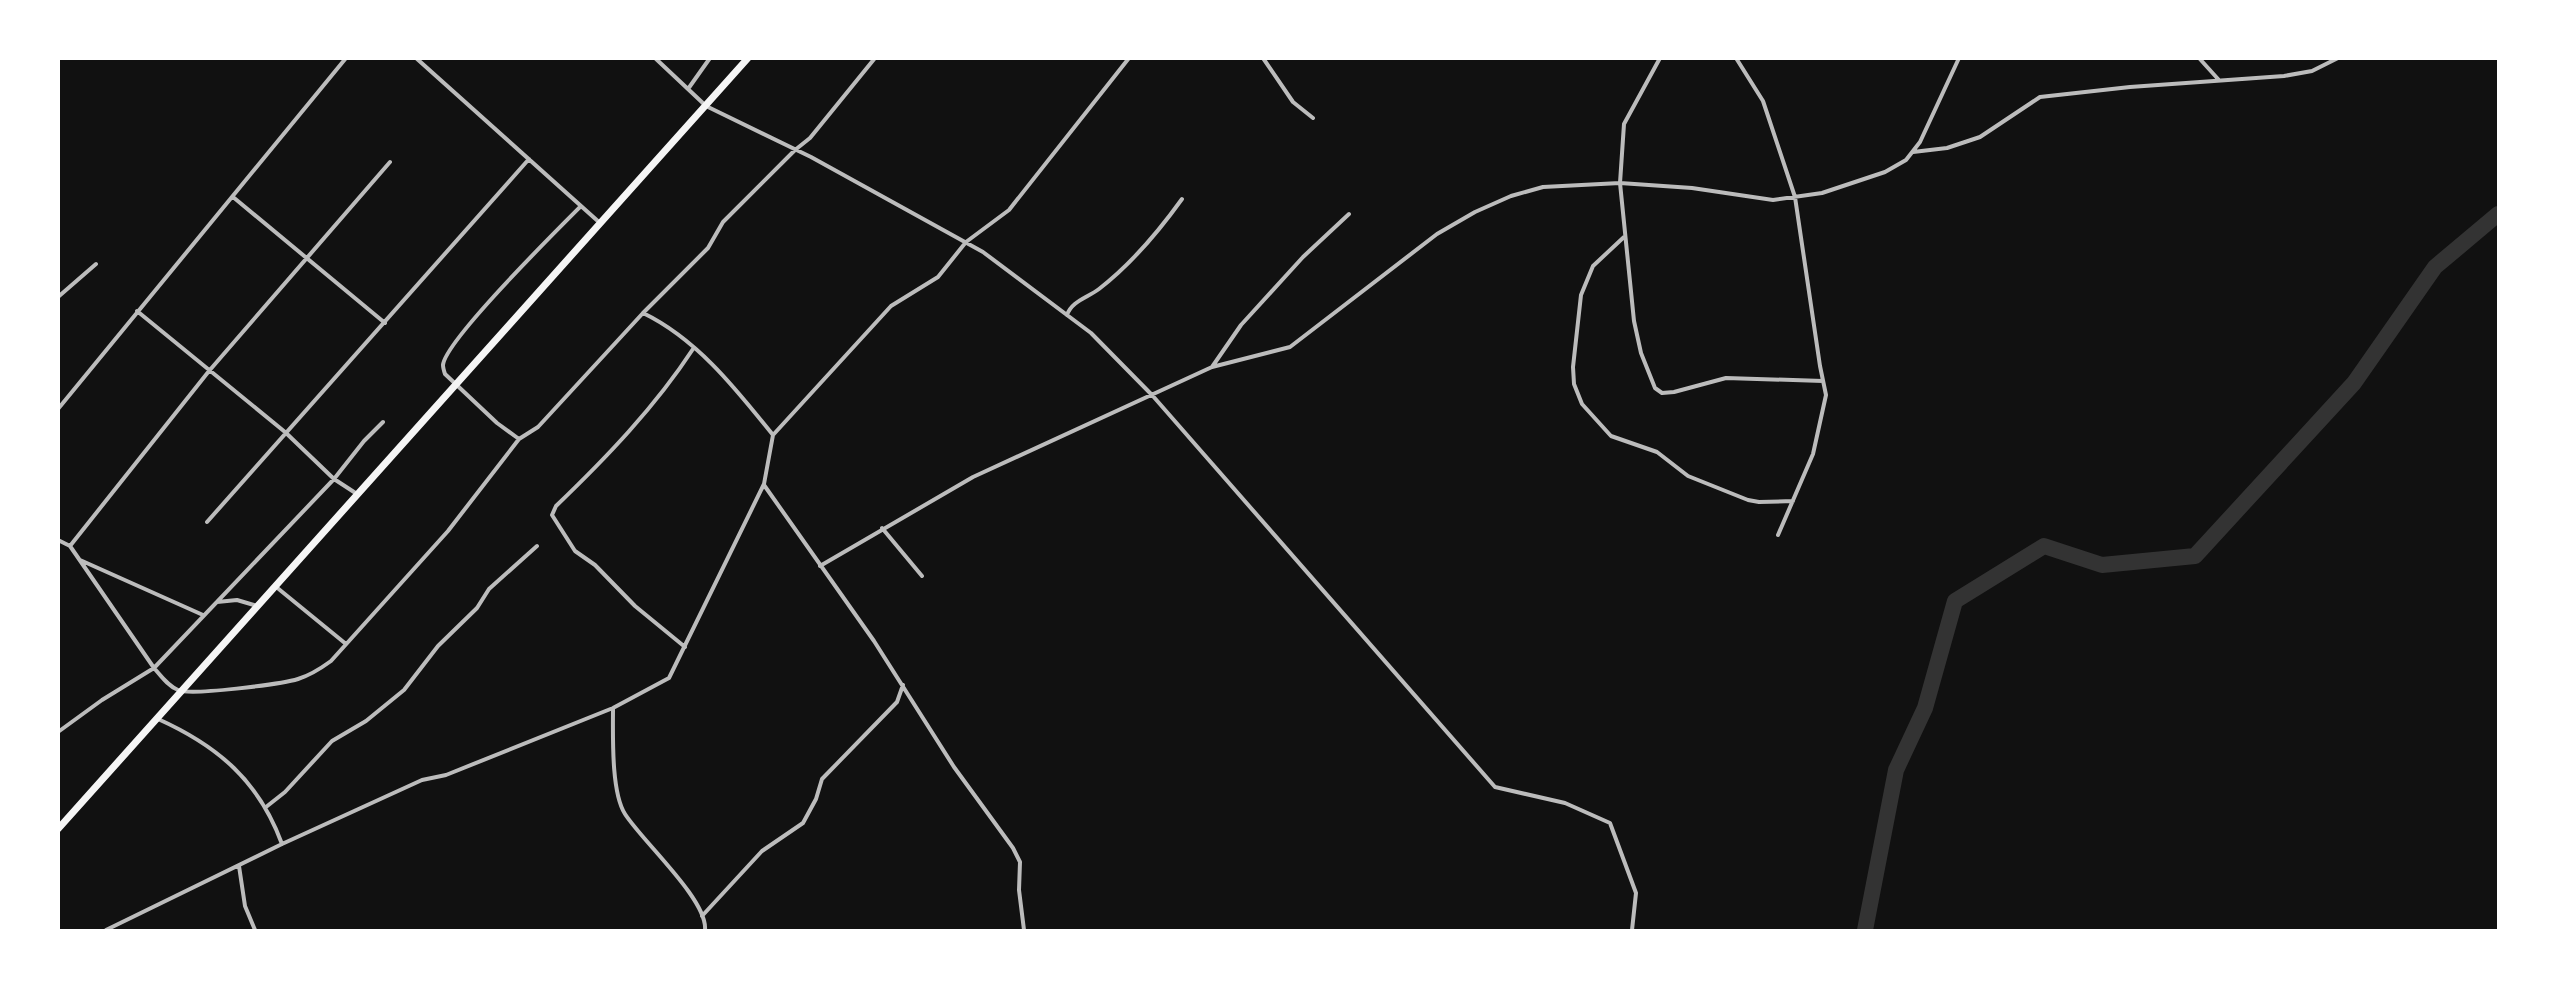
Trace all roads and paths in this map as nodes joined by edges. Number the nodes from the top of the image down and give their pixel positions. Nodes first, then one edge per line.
1 (346, 58) edge
2 (416, 58) edge
3 (655, 58) edge
4 (710, 58) edge
5 (748, 58) edge
6 (875, 58) edge
7 (1129, 58) edge
8 (1263, 58) edge
9 (1660, 58) edge
10 (1736, 58) edge
11 (1959, 58) edge
12 (2199, 58) edge
13 (2338, 58) edge
14 (2332, 59) edge
15 (2219, 80) junction
16 (688, 89) junction
17 (706, 105) junction
18 (1313, 118) dead end
19 (795, 150) junction
20 (1912, 152) junction
21 (530, 159) junction
22 (390, 162) dead end
23 (1620, 183) junction
24 (233, 197) junction
25 (1795, 197) junction
26 (1182, 199) dead end
27 (581, 206) junction
28 (1349, 213) dead end
29 (600, 223) junction
30 (1625, 237) junction
31 (966, 242) junction
32 (308, 258) junction
33 (96, 264) dead end
34 (58, 297) edge
35 (137, 311) junction
36 (643, 313) junction
37 (1067, 315) junction
38 (385, 323) junction
39 (693, 349) junction
40 (1212, 367) junction
41 (209, 371) junction
42 (1823, 381) junction
43 (457, 383) junction
44 (1152, 395) junction
45 (58, 409) edge
46 (383, 422) dead end
47 (285, 432) junction
48 (773, 435) junction
49 (519, 439) junction
50 (334, 479) junction
51 (764, 484) junction
52 (357, 494) junction
53 (1793, 501) junction
54 (207, 522) dead end
55 (882, 528) junction
56 (1778, 536) dead end
57 (58, 540) edge
58 (70, 546) junction
59 (537, 546) dead end
60 (80, 560) junction
61 (820, 566) junction
62 (922, 576) dead end
63 (275, 586) junction
64 (216, 602) junction
65 (257, 606) junction
66 (203, 615) junction
67 (346, 644) junction
68 (685, 647) junction
69 (154, 668) junction
70 (903, 684) junction
71 (179, 691) junction
72 (613, 708) junction
73 (156, 719) junction
74 (58, 732) edge
75 (266, 807) junction
76 (58, 829) edge
77 (282, 844) junction
78 (239, 866) junction
79 (702, 916) junction
80 (106, 930) edge
81 (255, 930) edge
82 (705, 930) edge
83 (1024, 930) edge
84 (1632, 930) edge

1 - 24 street
2 - 21 street
3 - 16 street
4 - 16 street
5 - 17 highway
6 - 19 street
7 - 31 street
8 - 18 street
9 - 23 street
10 - 25 street
11 - 20 street
12 - 15 street
13 - 14 street
14 - 15 street
15 - 20 street
16 - 17 street
17 - 19 street
17 - 29 highway
19 - 31 street
19 - 36 street
20 - 25 street
21 - 27 street
21 - 38 street
22 - 32 street
23 - 25 street
23 - 30 street
23 - 40 street
24 - 32 street
24 - 35 street
25 - 42 street
26 - 37 street
27 - 29 street
27 - 43 street
28 - 40 street
29 - 43 highway
30 - 42 street
30 - 53 street
31 - 37 street
31 - 48 street
32 - 38 street
32 - 41 street
33 - 34 street
35 - 41 street
35 - 45 street
36 - 39 street
36 - 49 street
37 - 44 street
38 - 47 street
39 - 48 street
39 - 68 street
40 - 44 street
41 - 47 street
41 - 58 street
42 - 53 street
43 - 49 street
43 - 52 highway
44 - 55 street
44 - 84 street
46 - 50 street
47 - 50 street
47 - 54 street
48 - 51 street
49 - 67 street
50 - 52 street
50 - 64 street
51 - 61 street
51 - 68 street
52 - 63 highway
53 - 56 street
55 - 61 street
55 - 62 street
57 - 58 street
58 - 60 street
59 - 75 street
60 - 66 street
60 - 69 street
61 - 70 street
63 - 65 highway
63 - 67 street
64 - 65 street
64 - 66 street
65 - 71 highway
66 - 69 street
67 - 71 street
68 - 72 street
69 - 71 street
69 - 74 street
70 - 79 street
70 - 83 street
71 - 73 highway
72 - 77 street
72 - 79 street
73 - 75 street
73 - 76 highway
75 - 77 street
77 - 78 street
78 - 80 street
78 - 81 street
79 - 82 street

